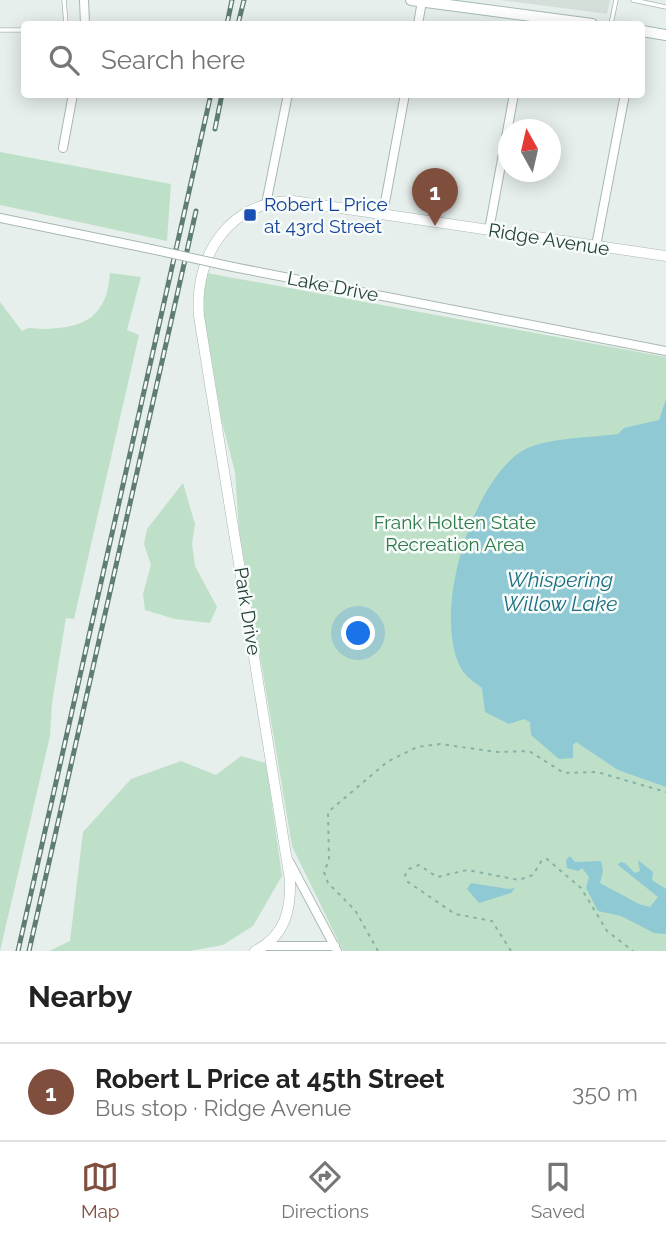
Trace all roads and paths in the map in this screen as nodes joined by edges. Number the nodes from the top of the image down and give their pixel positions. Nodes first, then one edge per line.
1 (64, 0) edge
2 (84, 0) edge
3 (415, 0) edge
4 (616, 0) edge
5 (633, 0) edge
6 (666, 7) edge
7 (528, 20) edge
8 (66, 21) edge
9 (85, 21) edge
10 (418, 21) edge
11 (612, 21) edge
12 (0, 30) edge
13 (21, 30) edge
14 (645, 32) edge
15 (666, 35) edge
16 (72, 98) edge
17 (287, 98) edge
18 (404, 98) edge
19 (513, 98) edge
20 (624, 98) edge
21 (63, 148) dead end
22 (266, 204) junction
23 (383, 213) junction
24 (0, 218) edge
25 (489, 230) junction
26 (596, 246) junction
27 (666, 256) edge
28 (666, 351) edge
29 (666, 792) edge
30 (288, 859) junction
31 (265, 946) junction
32 (336, 949) edge
33 (255, 951) edge
34 (378, 951) edge
35 (511, 951) edge
36 (633, 951) edge

1 - 8 lane
2 - 9 street
3 - 7 main road
3 - 10 street
4 - 11 lane
5 - 6 lane
12 - 13 lane
14 - 15 main road
16 - 21 street
17 - 22 street
18 - 23 street
19 - 25 street
20 - 26 street
22 - 23 street, Ridge Avenue
22 - 30 street, Park Drive
23 - 25 street, Ridge Avenue
24 - 28 street, Lake Drive, bridge
25 - 26 street, Ridge Avenue
26 - 27 street, Ridge Avenue
29 - 34 path
30 - 31 street
30 - 32 street, Park Drive
31 - 32 street
31 - 33 street
35 - 36 path

